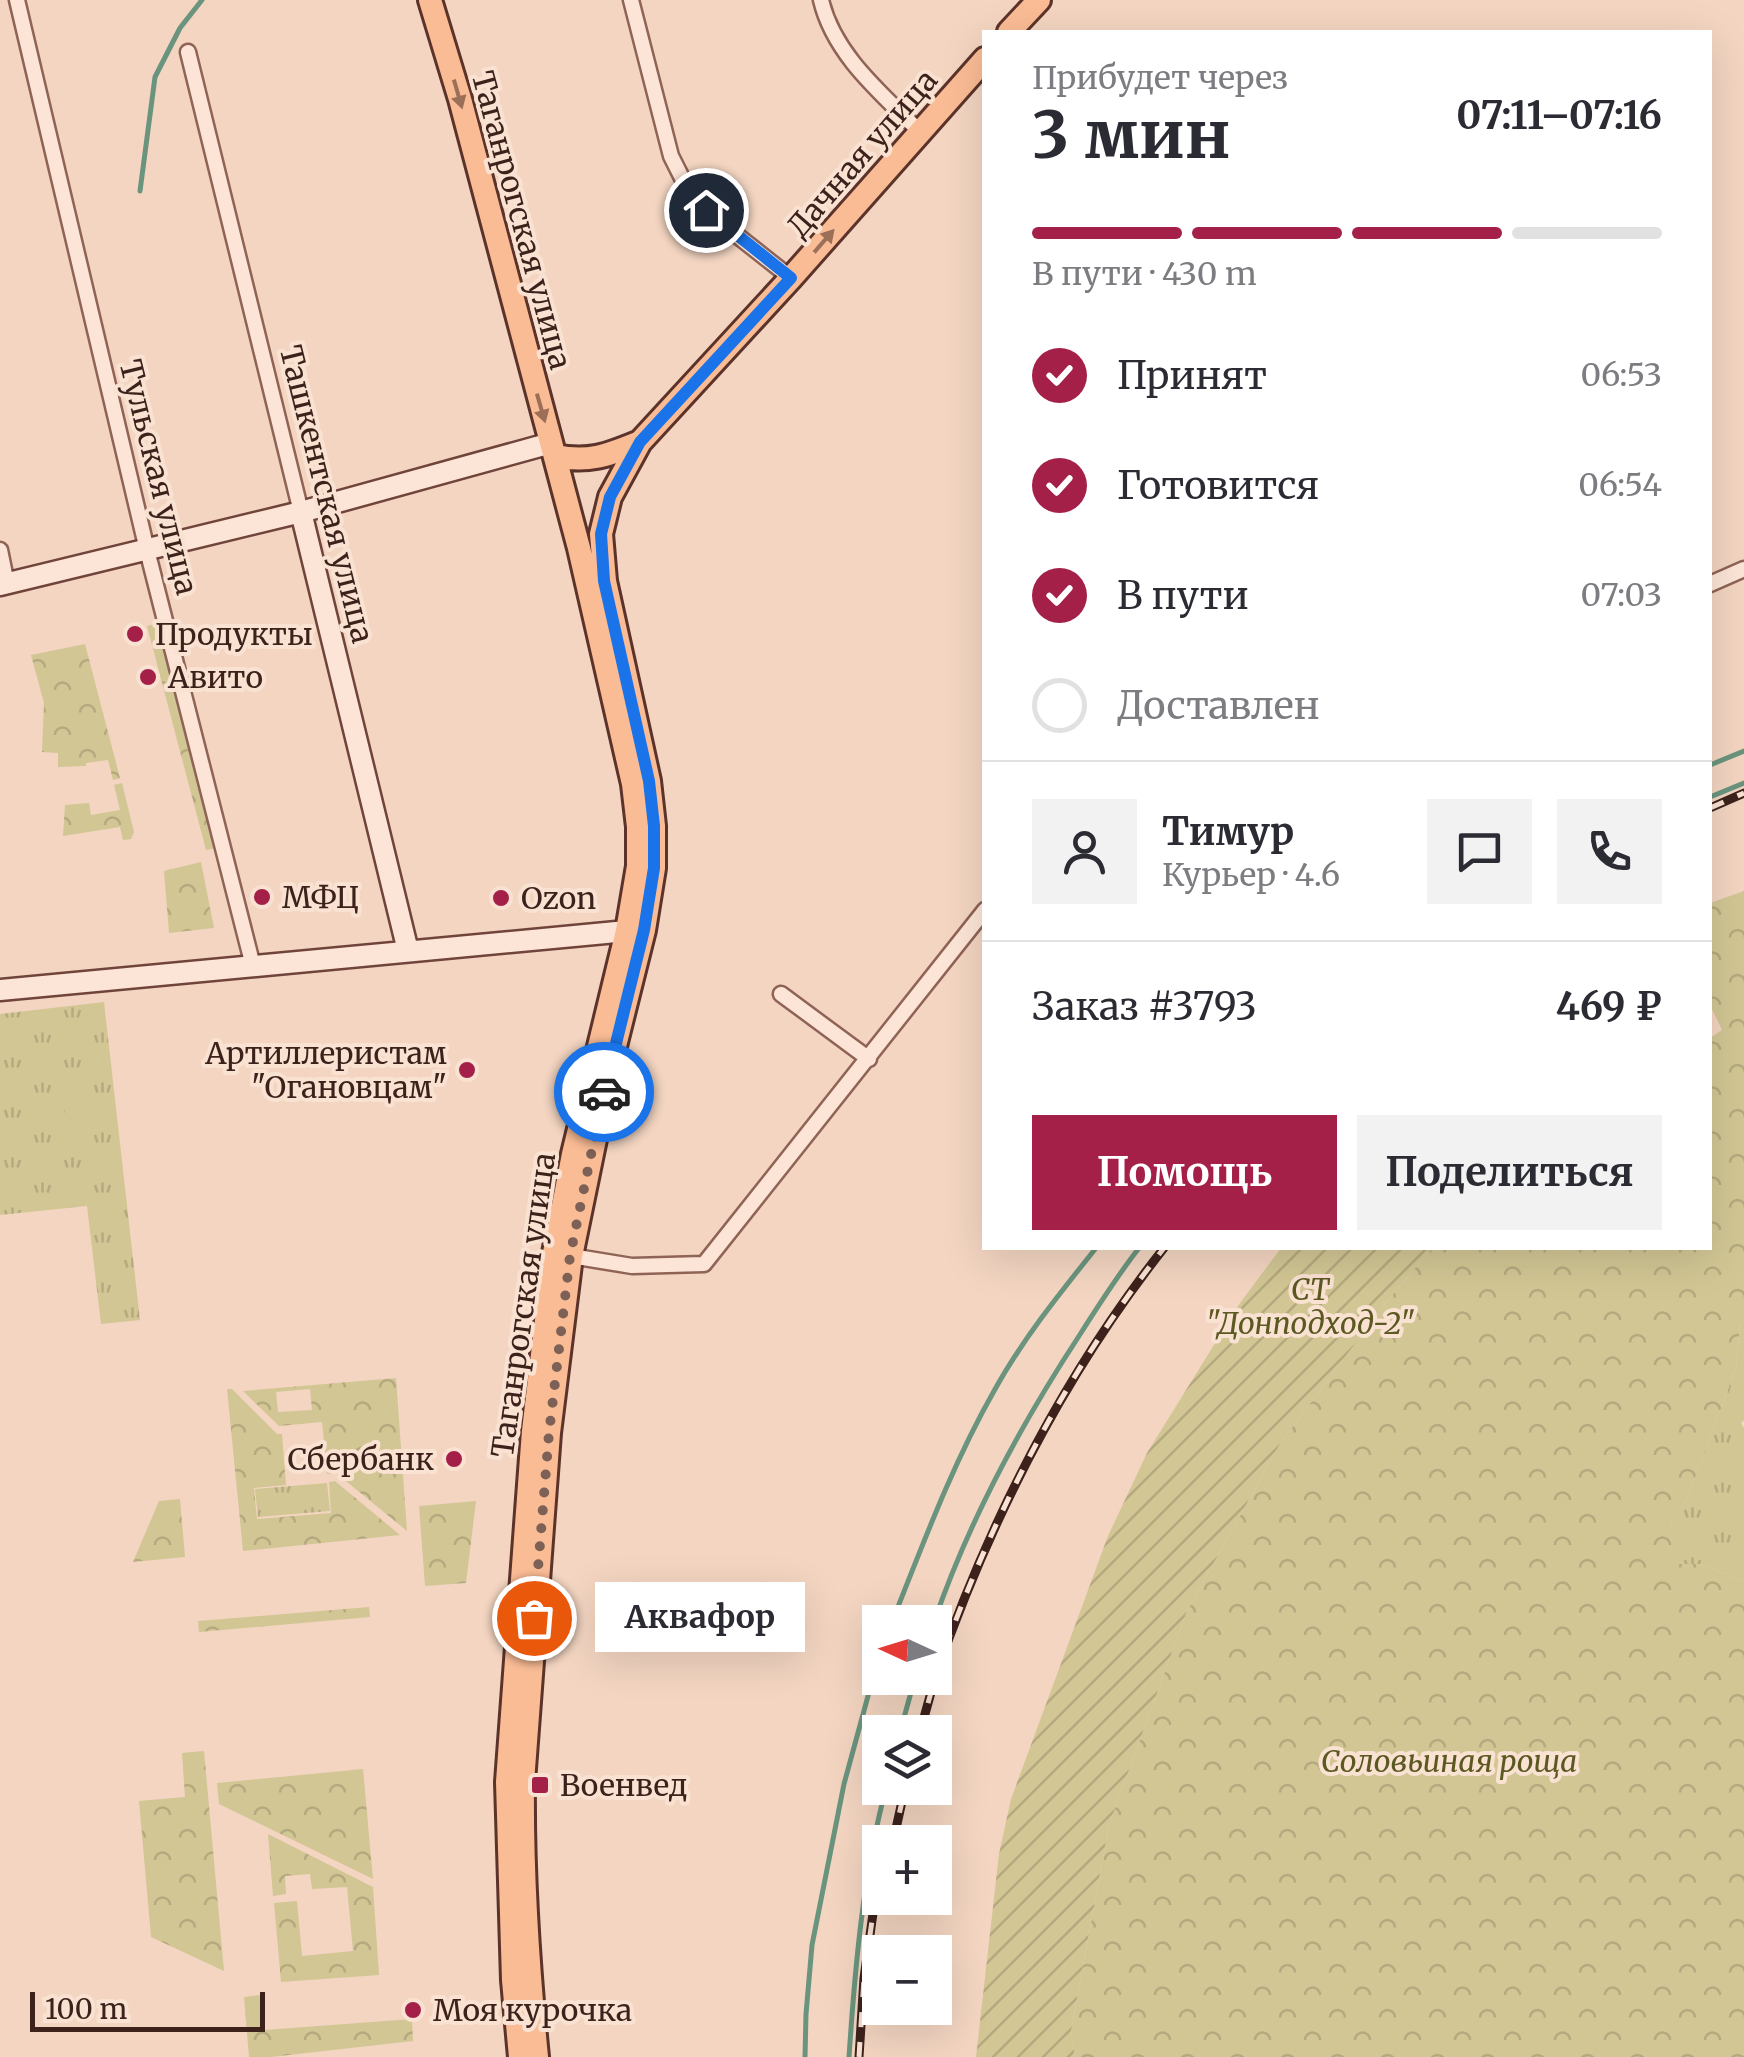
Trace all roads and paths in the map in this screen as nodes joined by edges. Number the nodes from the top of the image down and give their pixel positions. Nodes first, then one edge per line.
1 (17, 0) edge
2 (430, 0) edge
3 (631, 0) edge
4 (821, 0) edge
5 (1039, 0) edge
6 (1011, 30) edge
7 (188, 52) dead end
8 (982, 63) edge
9 (920, 132) junction
10 (791, 278) junction
11 (640, 442) junction
12 (553, 450) junction
13 (300, 512) junction
14 (0, 550) edge
15 (147, 550) junction
16 (1744, 569) edge
17 (604, 581) joint
18 (1712, 583) edge
19 (4, 584) edge
20 (982, 914) edge
21 (635, 931) junction
22 (408, 951) junction
23 (254, 966) junction
24 (0, 990) edge
25 (781, 994) dead end
26 (869, 1059) junction
27 (562, 1255) junction
28 (526, 2031) junction
29 (520, 2057) edge
30 (536, 2057) edge

1 - 15 street, Тульская улица
2 -> 12 main road, Таганрогская улица
3 - 10 street
4 - 9 street
5 - 6 main road
7 - 13 street, Ташкентская улица
8 - 9 main road, Дачная улица
10 -> 9 main road, Дачная улица
10 - 11 main road, Дачная улица
11 - 12 main road
11 - 17 main road, Дачная улица
12 - 13 street
12 - 21 main road, Таганрогская улица
13 - 15 street
13 - 22 street, Ташкентская улица
14 - 19 street
15 - 19 street
15 - 23 street, Тульская улица
16 - 18 street
17 - 21 main road, Таганрогская улица
20 - 26 street
21 - 22 street
21 - 27 main road, Таганрогская улица
22 - 23 street
23 - 24 street
25 - 26 street
26 - 27 street
27 - 28 main road, Таганрогская улица
28 - 29 main road, Таганрогская улица
28 - 30 main road, Таганрогская улица

